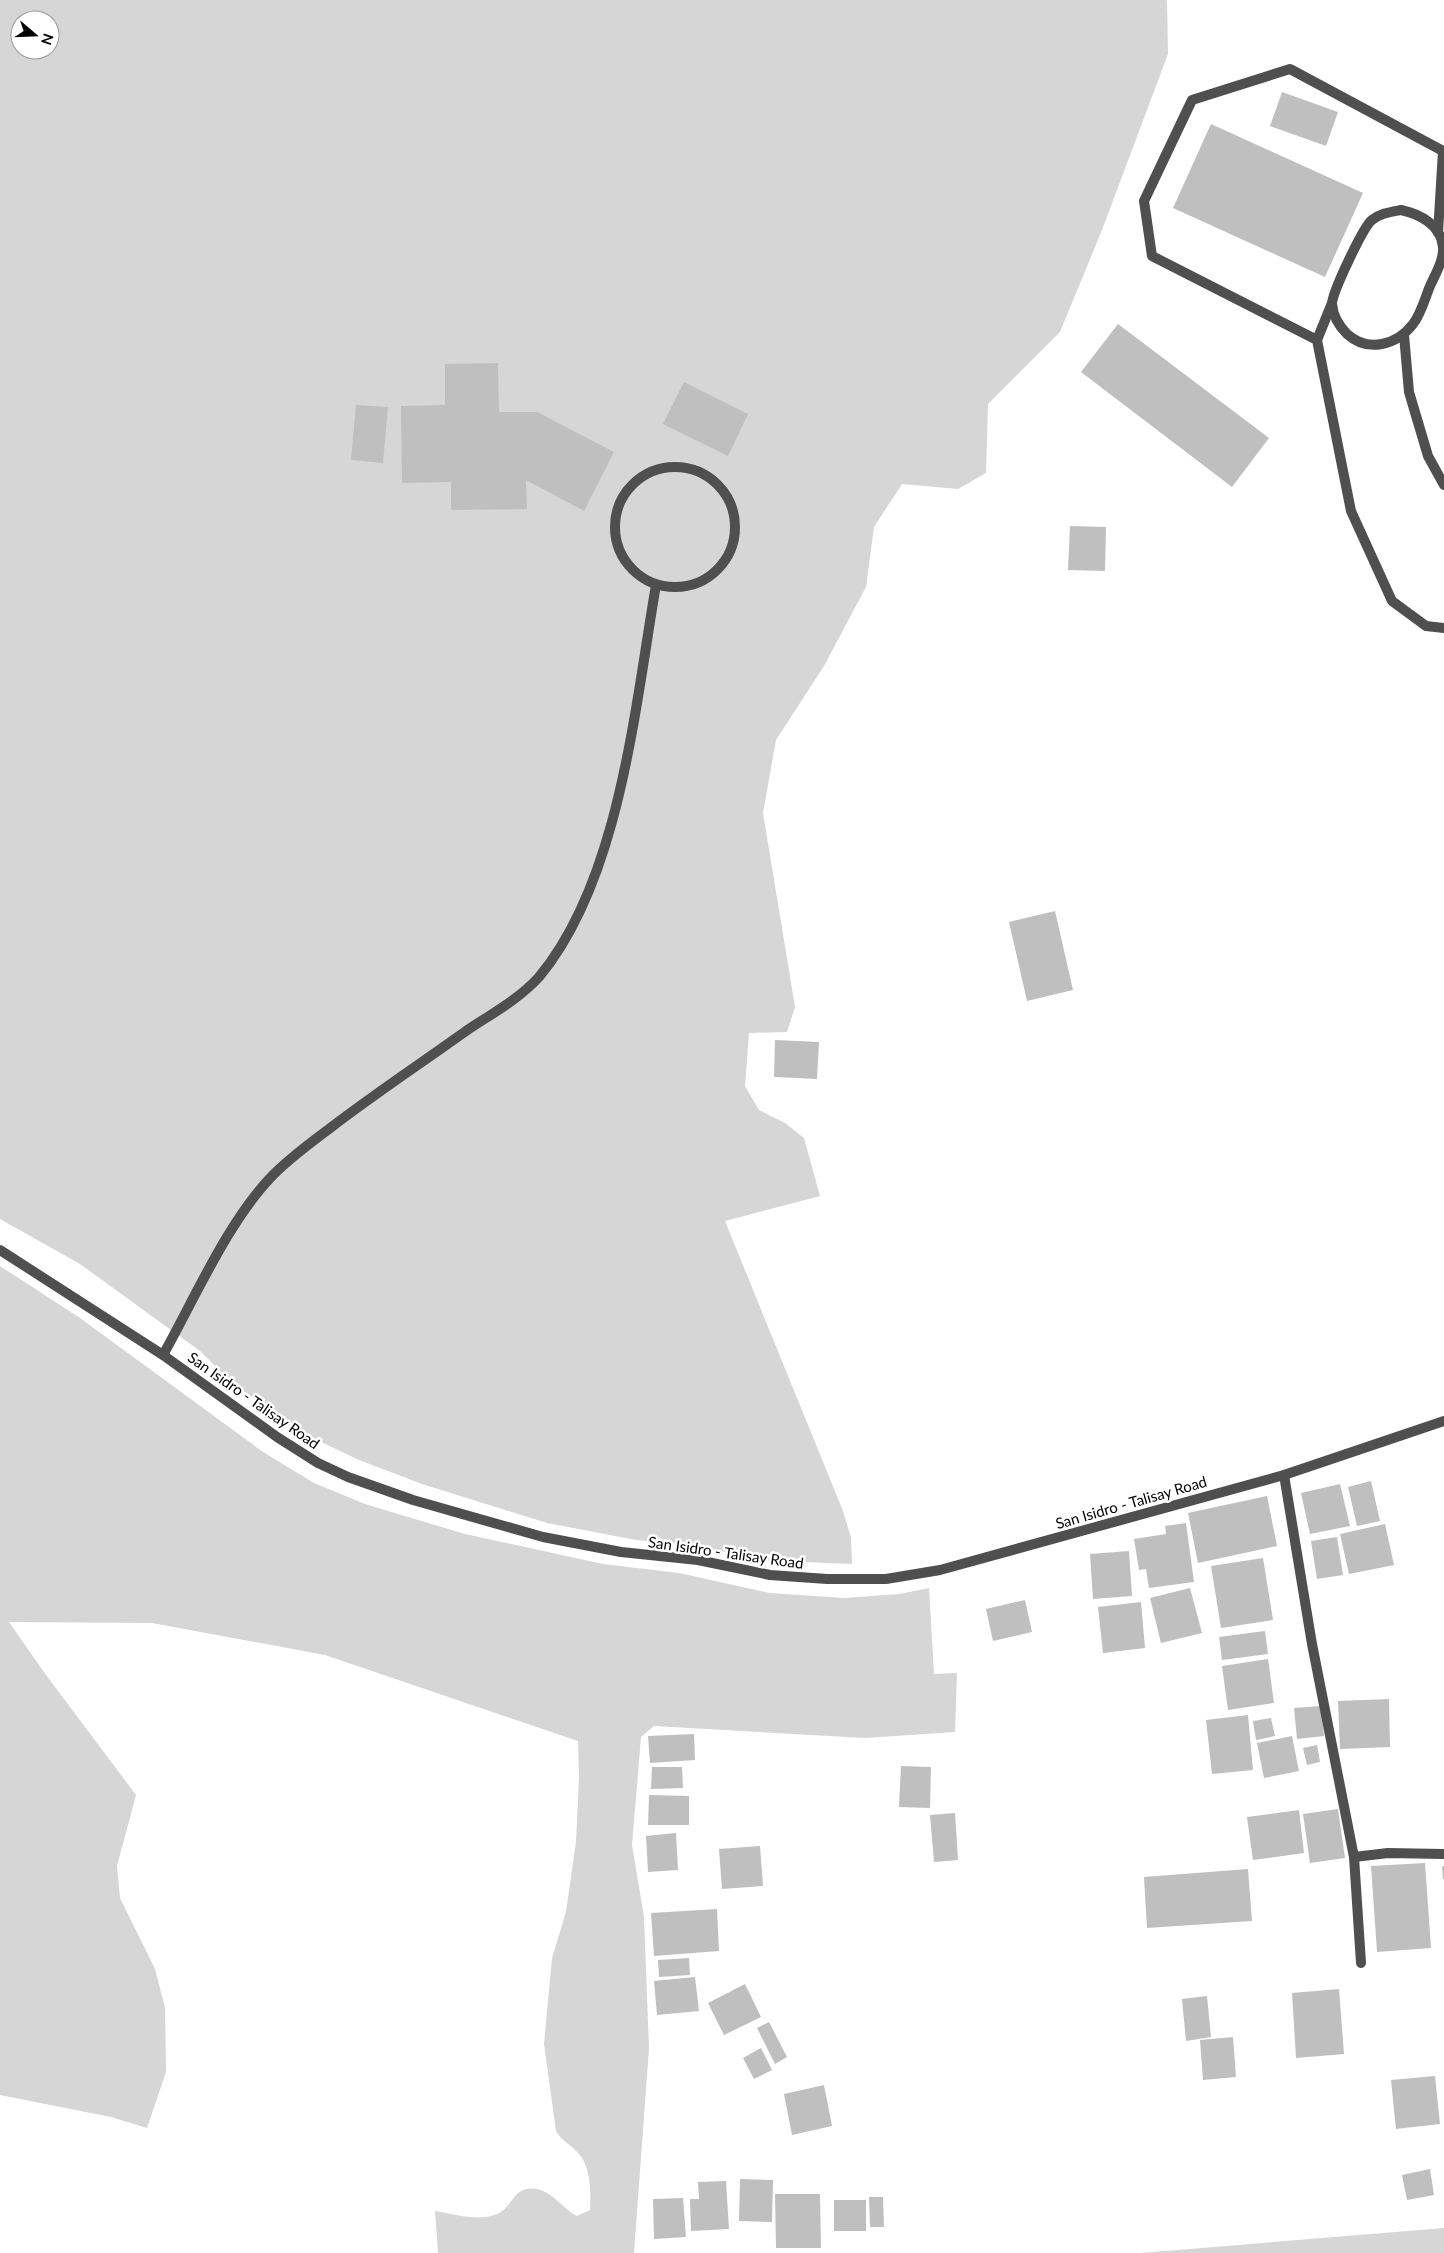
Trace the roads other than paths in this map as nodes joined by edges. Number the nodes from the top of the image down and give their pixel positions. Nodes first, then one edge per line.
1 (1438, 233) junction
2 (1332, 302) junction
3 (1404, 335) junction
4 (1317, 340) junction
5 (1444, 485) edge
6 (656, 585) junction
7 (1444, 628) edge
8 (0, 1250) edge
9 (164, 1355) junction
10 (1444, 1420) edge
11 (1284, 1475) junction
12 (1444, 1854) edge
13 (1354, 1856) junction
14 (1361, 1963) dead end

1 - 2 street
1 - 3 street
1 - 4 street
2 - 3 street
2 - 4 street
3 - 5 street
4 - 7 street
6 - 6 street
6 - 9 street
8 - 9 street, San Isidro - Talisay Road
9 - 11 street, San Isidro - Talisay Road
10 - 11 street, San Isidro - Talisay Road
11 - 13 street
12 - 13 street
13 - 14 street

